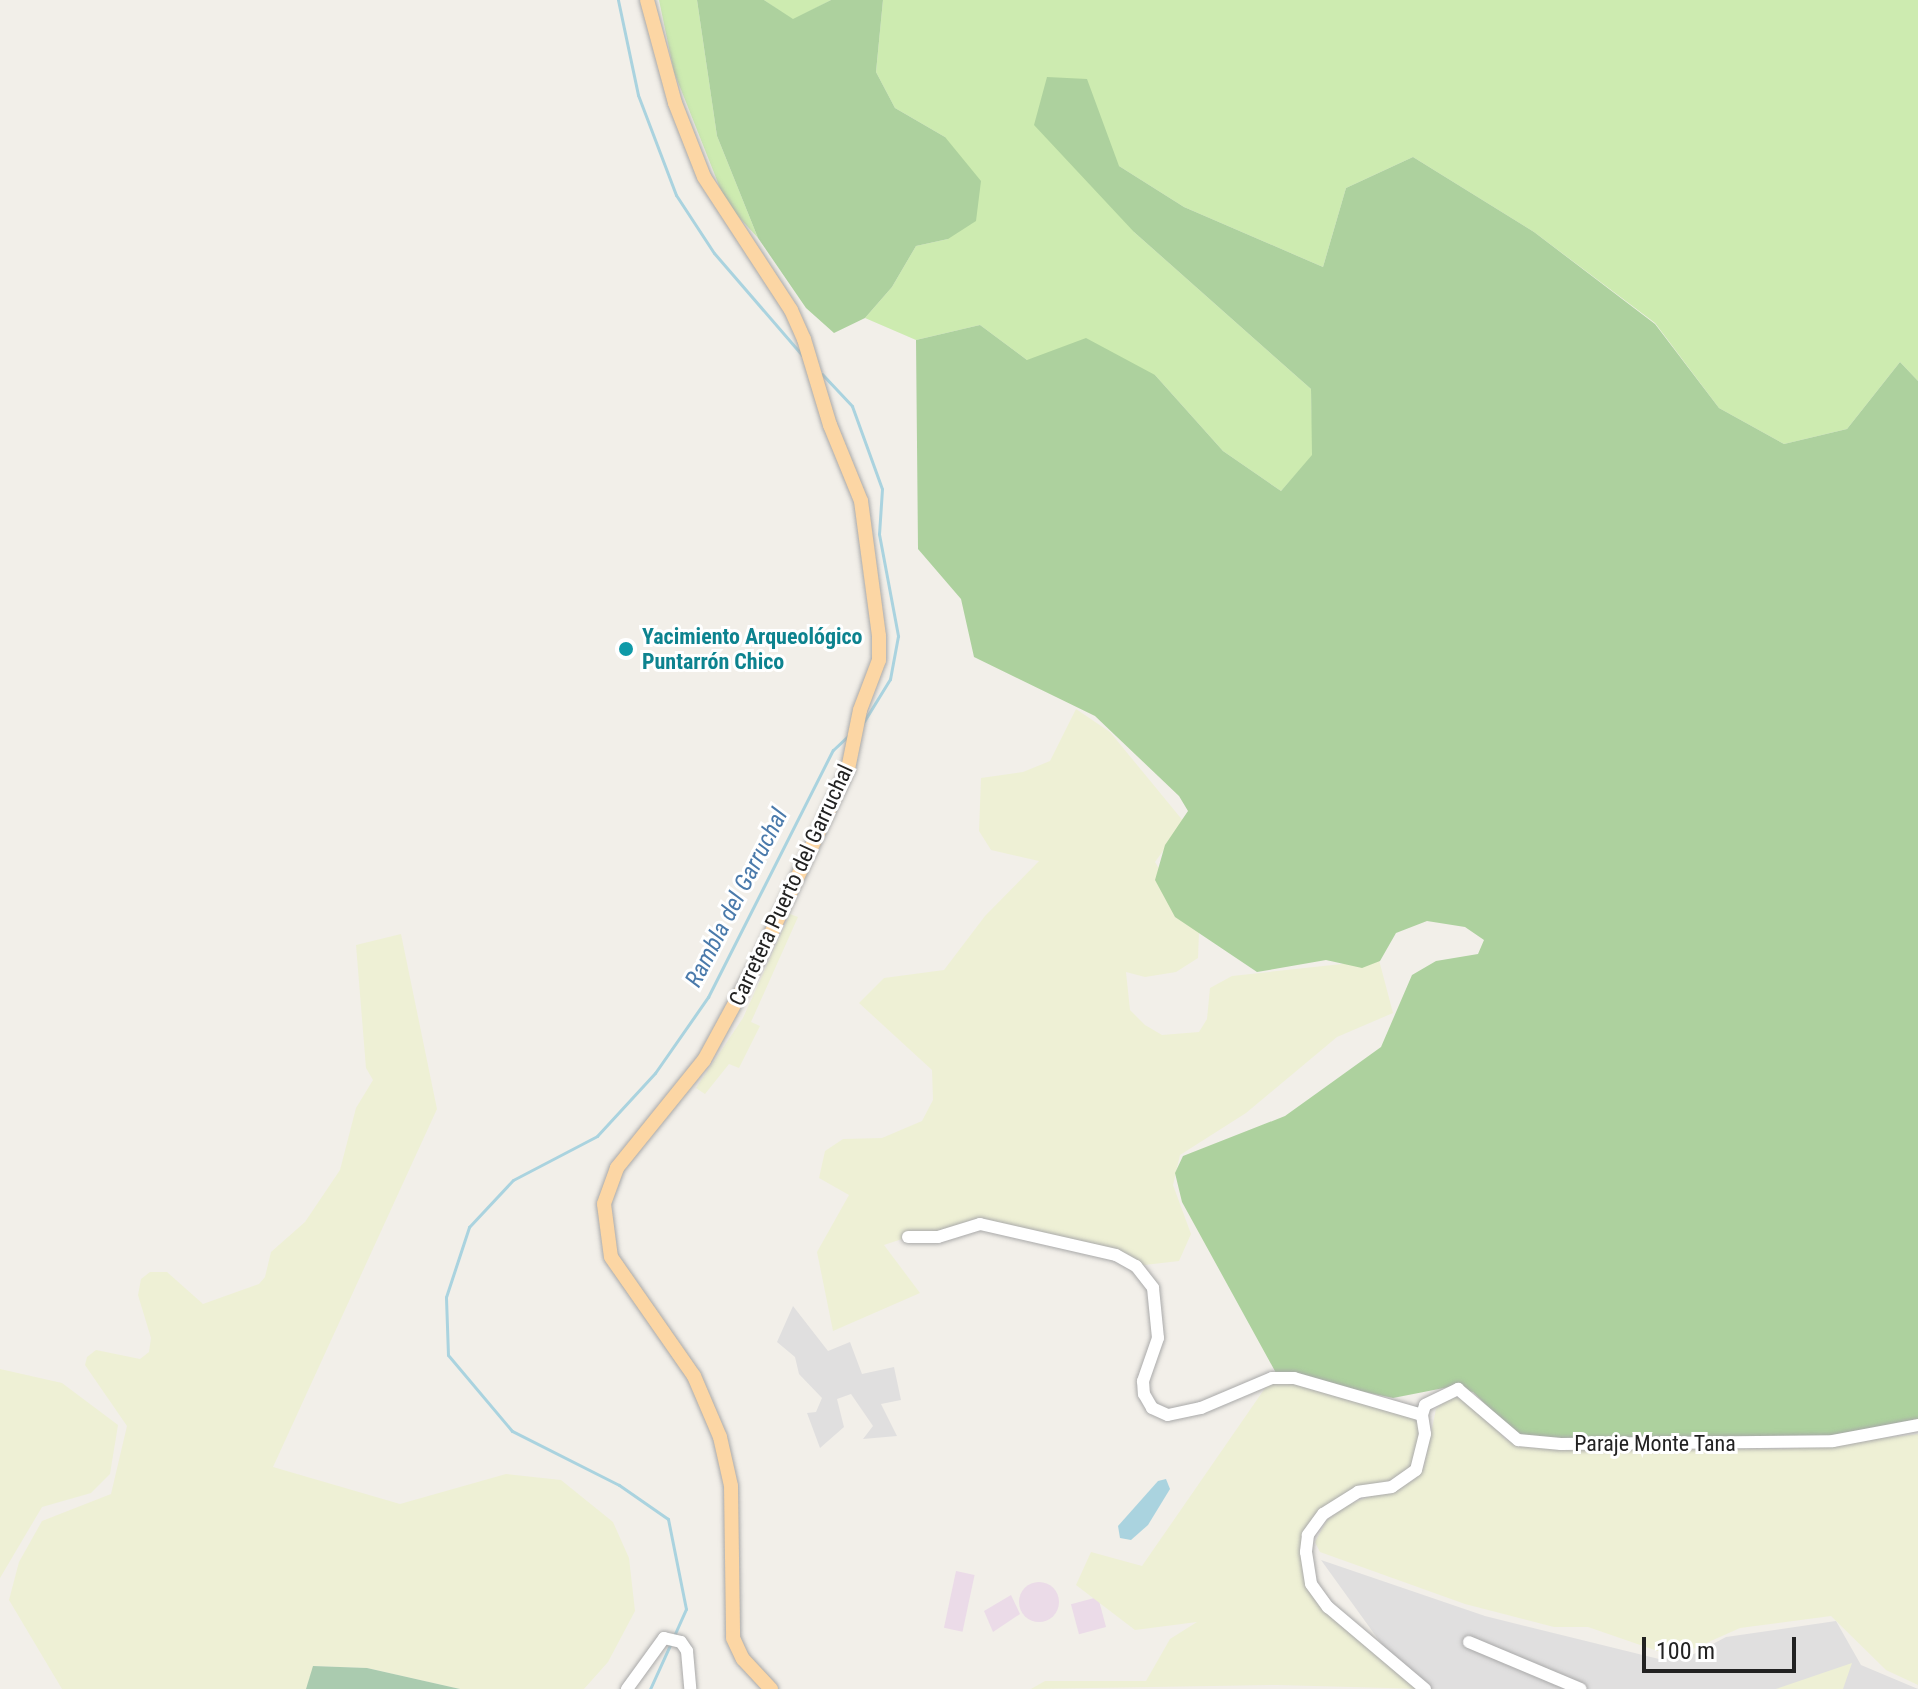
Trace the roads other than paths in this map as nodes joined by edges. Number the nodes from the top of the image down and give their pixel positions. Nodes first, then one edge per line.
1 (647, 0) edge
2 (908, 1237) dead end
3 (1422, 1415) junction
4 (1918, 1425) edge
5 (1469, 1642) dead end
6 (627, 1689) edge
7 (690, 1689) edge
8 (771, 1689) edge
9 (1425, 1689) edge
10 (1581, 1689) edge

1 - 8 main road, Carretera Puerto del Garruchal
2 - 3 street
3 - 4 street, Paraje Monte Tana
3 - 9 street
5 - 10 street
6 - 7 street

